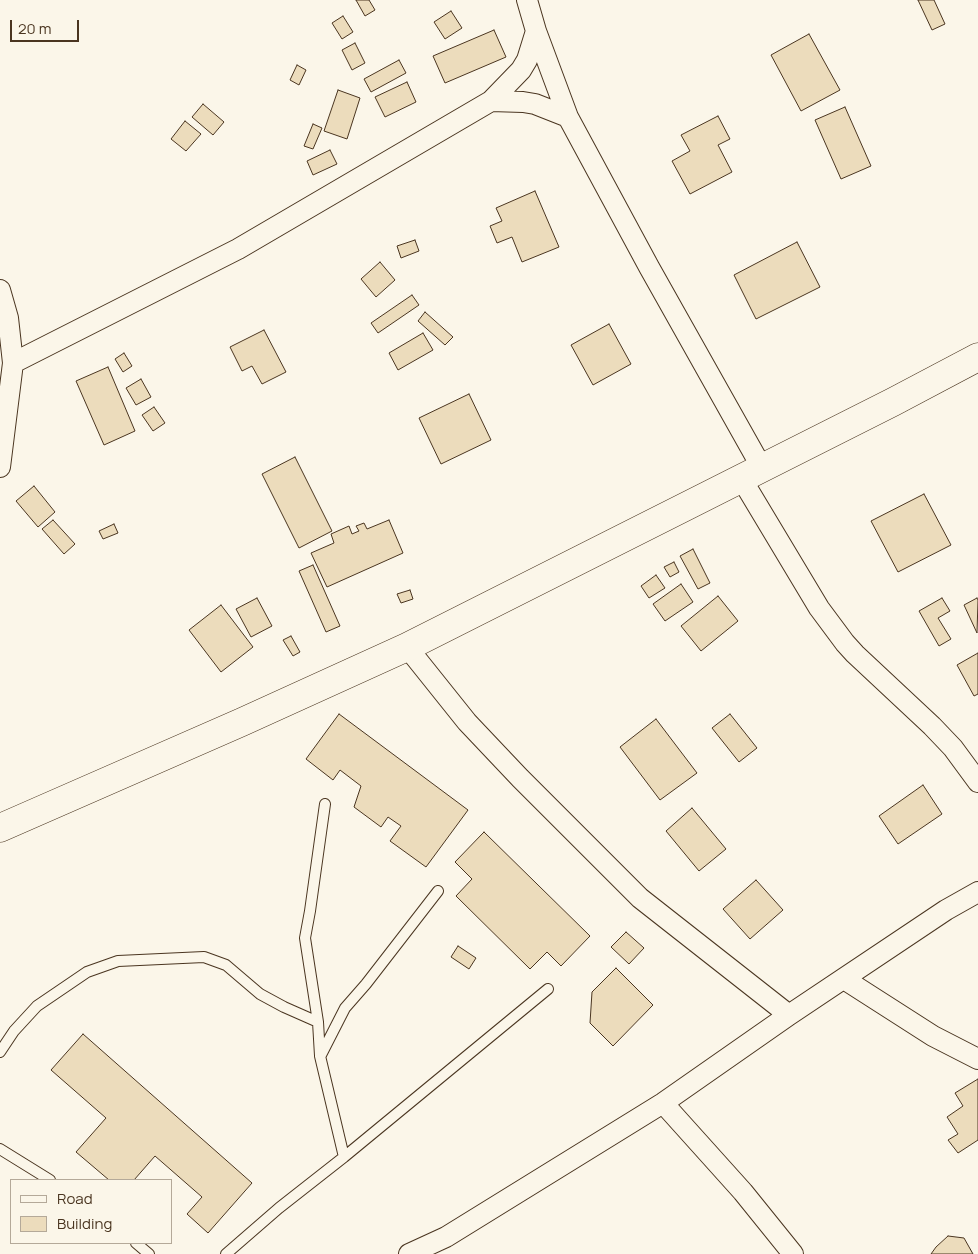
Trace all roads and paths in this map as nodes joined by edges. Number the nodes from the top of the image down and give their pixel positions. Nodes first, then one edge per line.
1 (527, 0) edge
2 (536, 30) junction
3 (491, 101) junction
4 (568, 117) junction
5 (0, 290) edge
6 (978, 357) edge
7 (12, 363) junction
8 (0, 467) edge
9 (752, 473) junction
10 (407, 647) junction
11 (978, 782) edge
12 (325, 804) dead end
13 (0, 828) edge
14 (438, 891) dead end
15 (978, 892) edge
16 (844, 979) junction
17 (548, 989) dead end
18 (789, 1015) junction
19 (318, 1022) junction
20 (0, 1052) edge
21 (320, 1056) junction
22 (978, 1059) edge
23 (663, 1102) junction
24 (0, 1149) edge
25 (344, 1157) junction
26 (48, 1179) edge
27 (137, 1244) edge
28 (149, 1254) edge
29 (226, 1254) edge
30 (409, 1254) edge
31 (793, 1254) edge

1 - 2 street
2 - 3 street
2 - 4 street
3 - 4 street
3 - 7 street
4 - 9 street
5 - 7 street
6 - 9 street
7 - 8 street
9 - 10 street
9 - 11 street
10 - 13 street
10 - 18 street
12 - 19 lane
14 - 21 lane
15 - 16 street
16 - 18 street
16 - 22 street
17 - 25 lane
18 - 23 street
19 - 20 lane
19 - 21 lane
21 - 25 lane
23 - 30 street
23 - 31 street
24 - 26 lane
25 - 29 lane
27 - 28 lane

